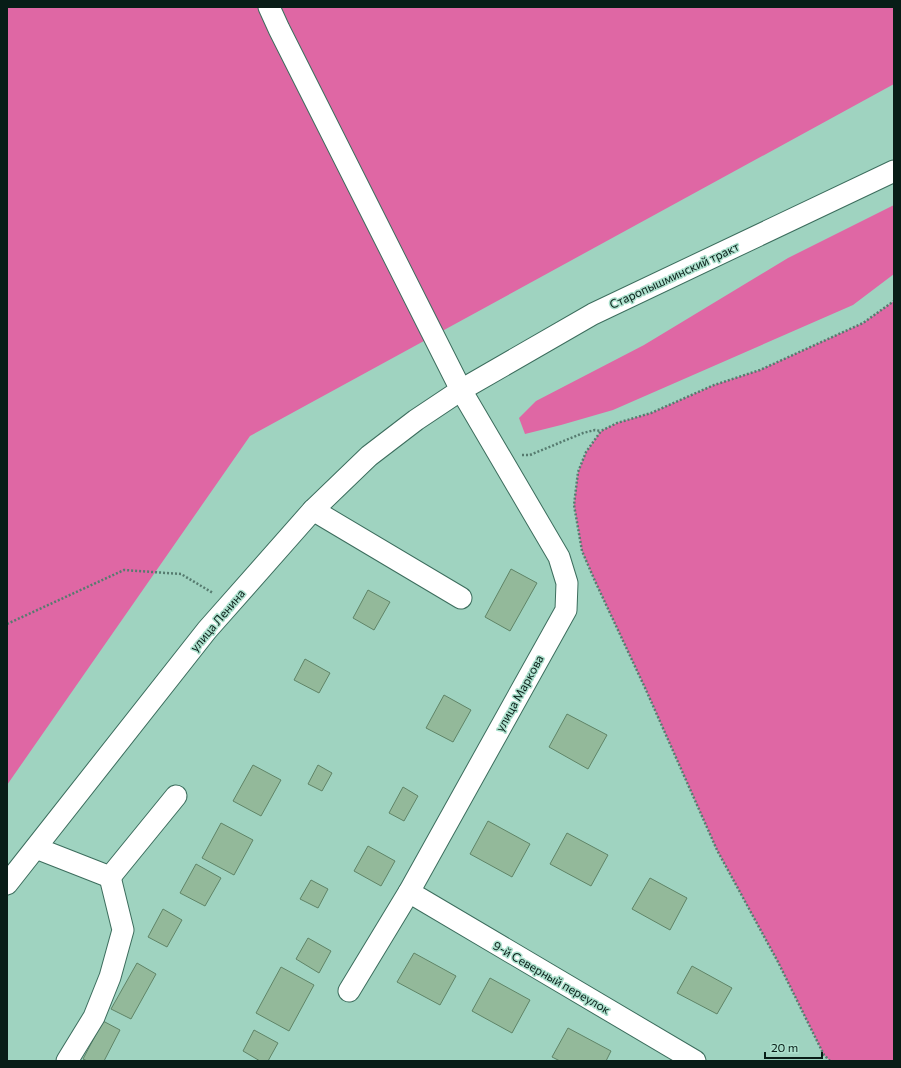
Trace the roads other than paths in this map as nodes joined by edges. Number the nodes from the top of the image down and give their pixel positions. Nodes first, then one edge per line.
1 (269, 7) edge
2 (894, 171) edge
3 (461, 390) junction
4 (313, 510) junction
5 (461, 598) dead end
6 (176, 796) dead end
7 (36, 848) junction
8 (110, 877) junction
9 (7, 884) edge
10 (408, 892) junction
11 (349, 991) dead end
12 (67, 1061) edge
13 (695, 1061) edge

1 - 3 street, улица Маркова
2 - 3 street, Старопышминский тракт
3 - 4 street, улица Ленина
3 - 10 street, улица Маркова
4 - 5 street
4 - 7 street, улица Ленина
6 - 8 street
7 - 8 street
7 - 9 street, улица Ленина
8 - 12 street
10 - 11 street, улица Маркова
10 - 13 street, 9-й Северный переулок

